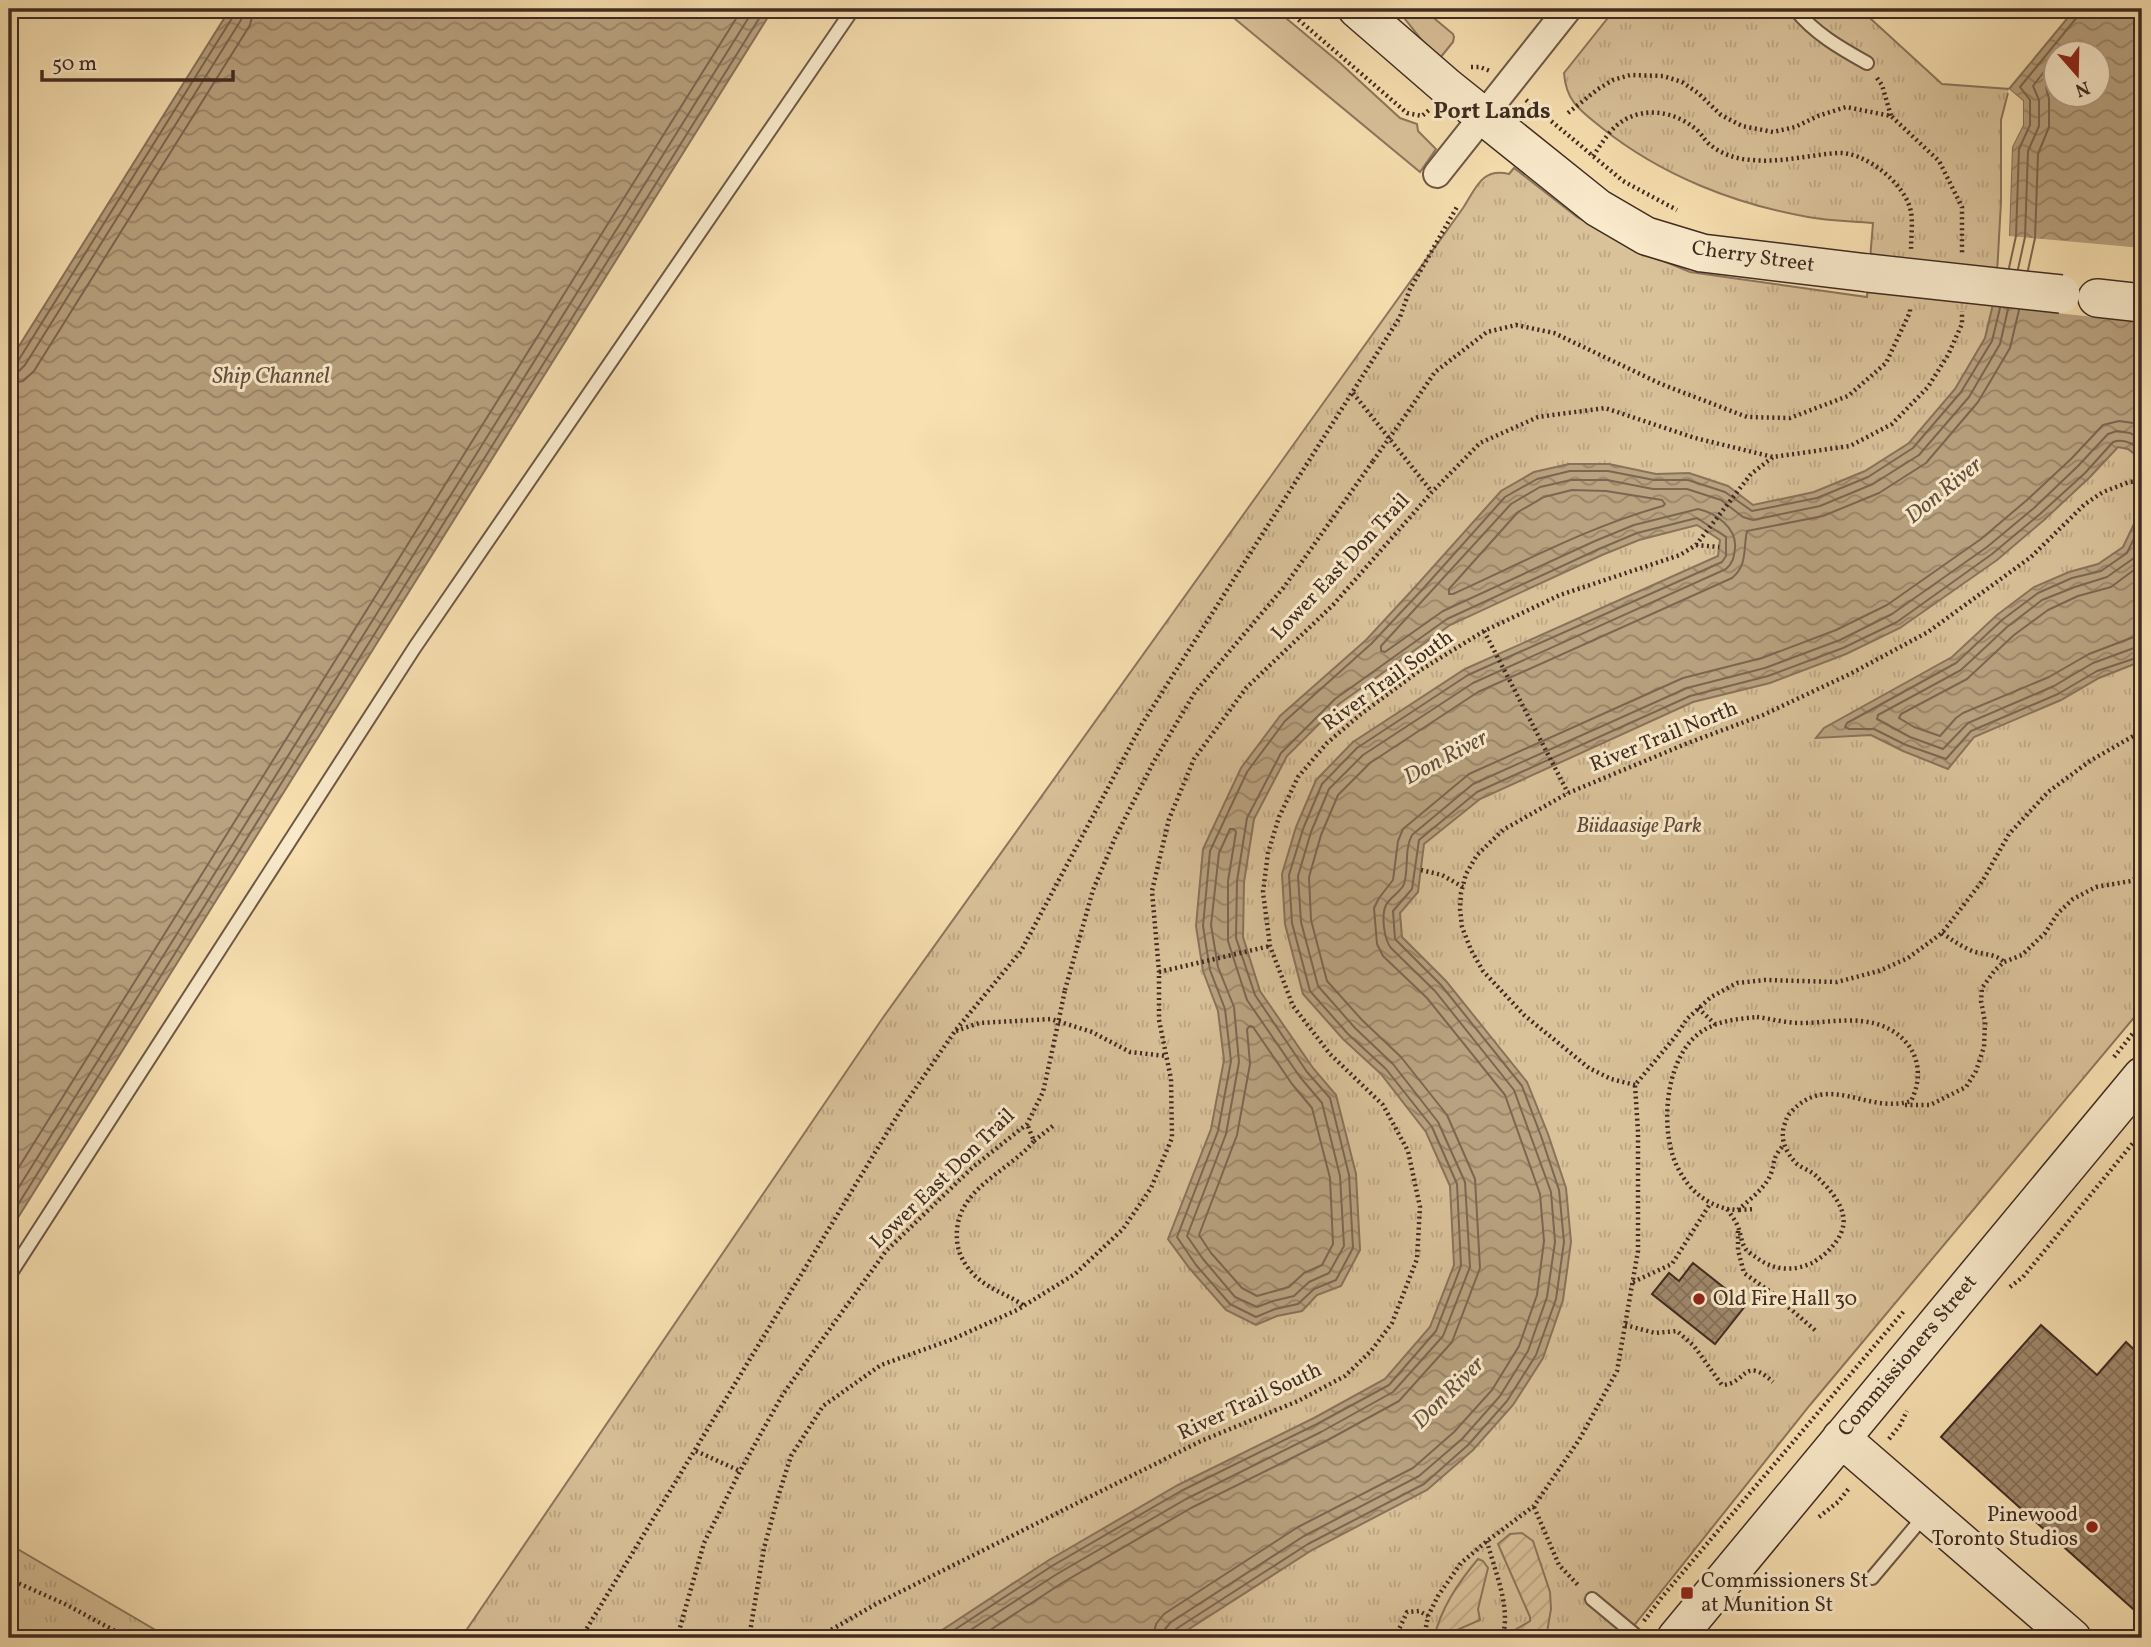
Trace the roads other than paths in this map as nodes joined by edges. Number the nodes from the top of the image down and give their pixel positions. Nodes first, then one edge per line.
1 (853, 9) edge
2 (1357, 9) edge
3 (1568, 9) edge
4 (1795, 9) edge
5 (1867, 63) road end
6 (1483, 117) junction
7 (1437, 174) dead end
8 (2142, 303) edge
9 (2142, 1076) edge
10 (9, 1276) edge
11 (1841, 1438) junction
12 (1927, 1511) junction
13 (1872, 1578) dead end
14 (1592, 1600) road end
15 (1639, 1638) edge
16 (1676, 1638) edge
17 (2072, 1638) edge

1 - 10 lane
2 - 6 street, Cherry Street
3 - 6 street
4 - 5 lane
6 - 7 street
6 - 8 street, Cherry Street, bridge
9 - 11 street, Commissioners Street
11 - 12 street
11 - 16 street, Commissioners Street
12 - 13 lane
12 - 17 street
14 - 15 lane

